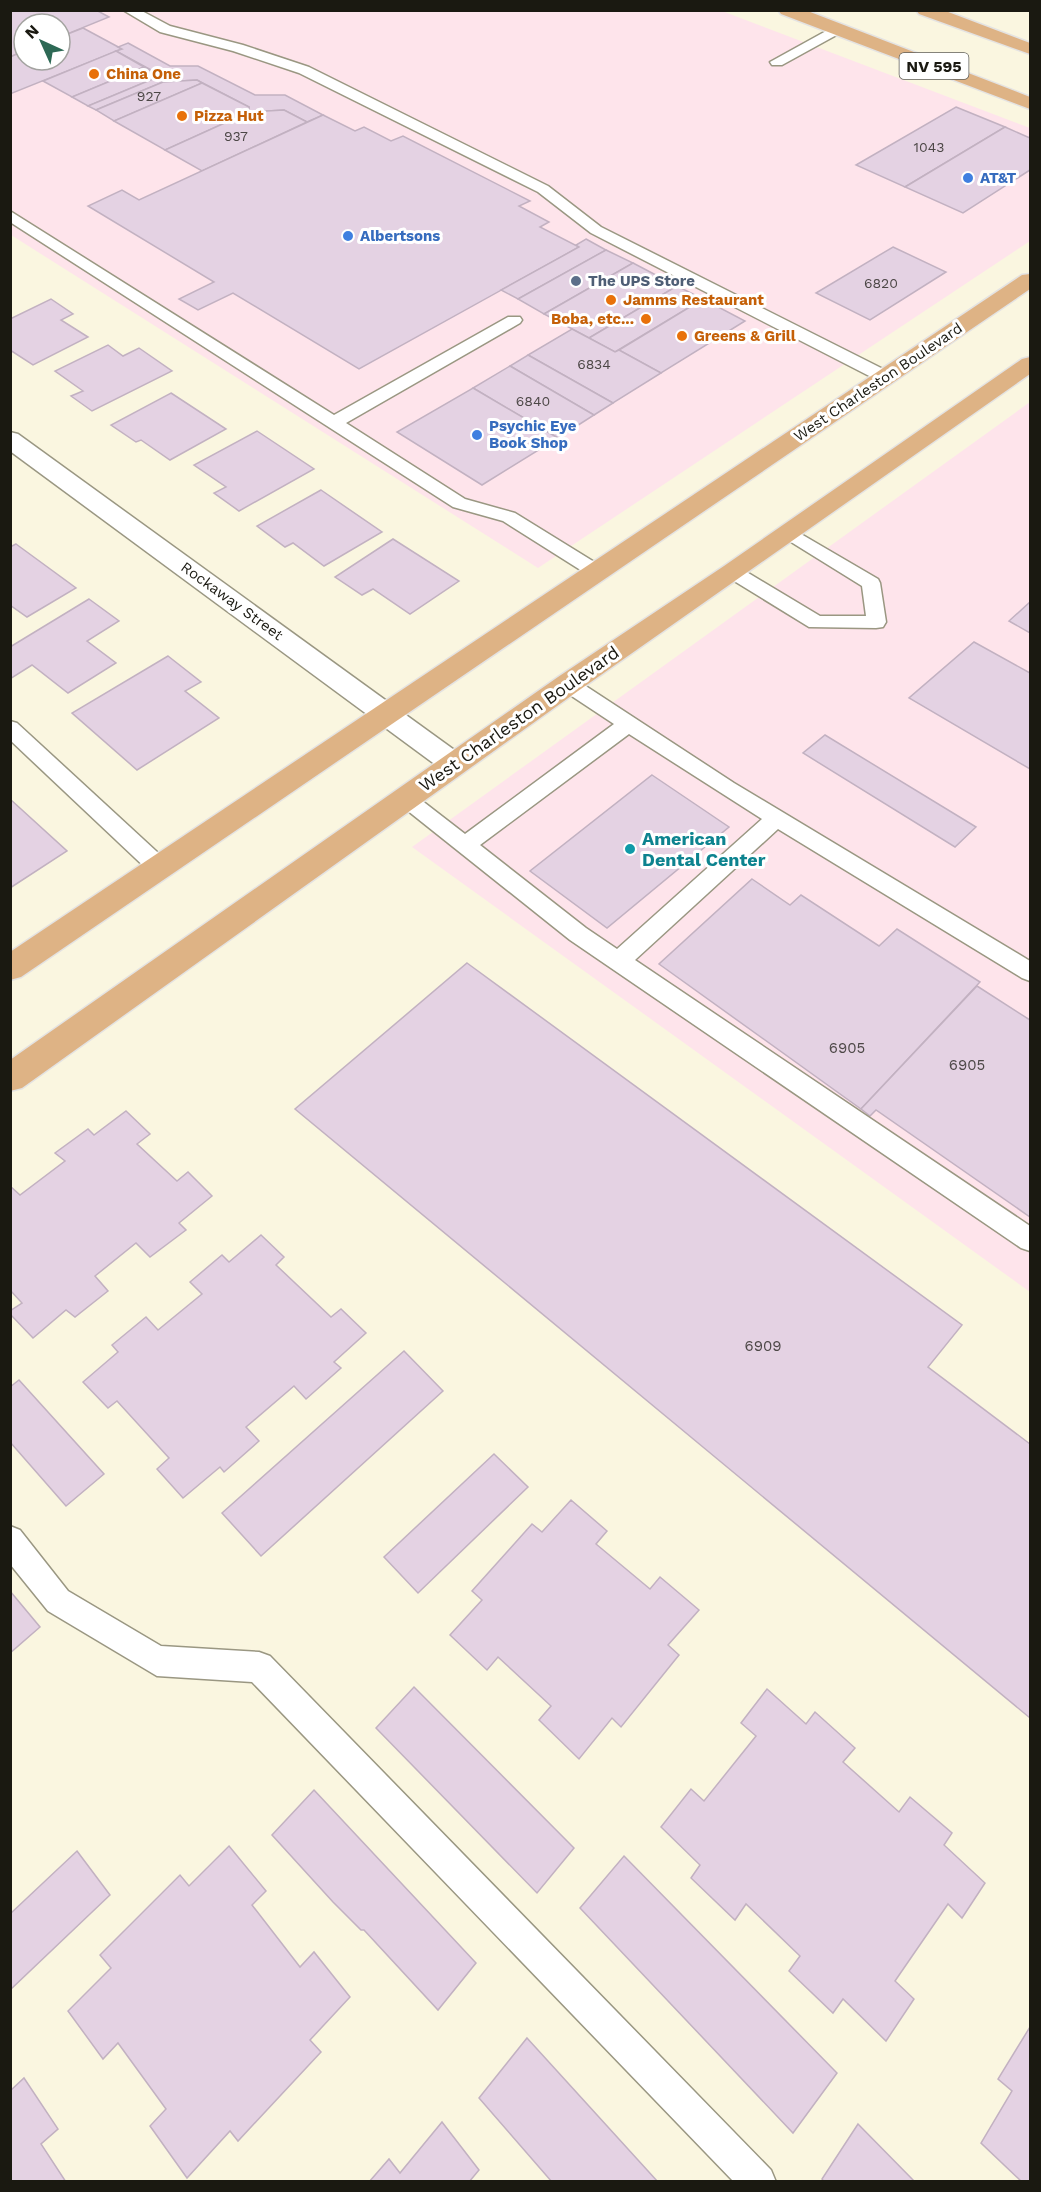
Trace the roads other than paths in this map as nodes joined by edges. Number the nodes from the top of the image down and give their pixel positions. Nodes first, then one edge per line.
1 (129, 10) edge
2 (787, 10) edge
3 (925, 10) edge
4 (837, 29) junction
5 (1030, 49) edge
6 (777, 62) dead end
7 (1030, 103) edge
8 (10, 215) edge
9 (1030, 280) edge
10 (514, 320) dead end
11 (1030, 364) edge
12 (885, 377) junction
13 (335, 422) junction
14 (10, 438) edge
15 (789, 533) junction
16 (733, 572) junction
17 (597, 573) junction
18 (568, 684) junction
19 (387, 715) junction
20 (628, 724) junction
21 (10, 728) edge
22 (454, 764) junction
23 (405, 798) junction
24 (777, 818) junction
25 (465, 845) junction
26 (160, 868) junction
27 (619, 961) junction
28 (10, 968) edge
29 (1030, 972) edge
30 (10, 1078) edge
31 (1030, 1240) edge
32 (10, 1540) edge
33 (759, 2181) edge

1 - 12 lane
2 - 4 main road, NV 595
3 - 5 main road, NV 595
4 - 6 lane
4 - 7 main road, NV 595
8 - 13 lane
9 - 12 main road, West Charleston Boulevard
10 - 13 lane
11 - 15 main road, West Charleston Boulevard
12 - 17 main road, West Charleston Boulevard
13 - 17 lane
14 - 19 street, Rockaway Street
15 - 16 main road, West Charleston Boulevard
15 - 16 lane
16 - 18 main road, West Charleston Boulevard
17 - 19 main road, West Charleston Boulevard
18 - 20 lane
18 - 22 main road, West Charleston Boulevard
19 - 22 street, Rockaway Street
19 - 26 main road, West Charleston Boulevard
20 - 24 lane
20 - 25 lane
21 - 26 lane
22 - 23 main road, West Charleston Boulevard
23 - 25 lane
23 - 30 main road, West Charleston Boulevard
24 - 27 lane
24 - 29 lane
25 - 27 lane
26 - 28 main road, West Charleston Boulevard
27 - 31 lane
32 - 33 lane

